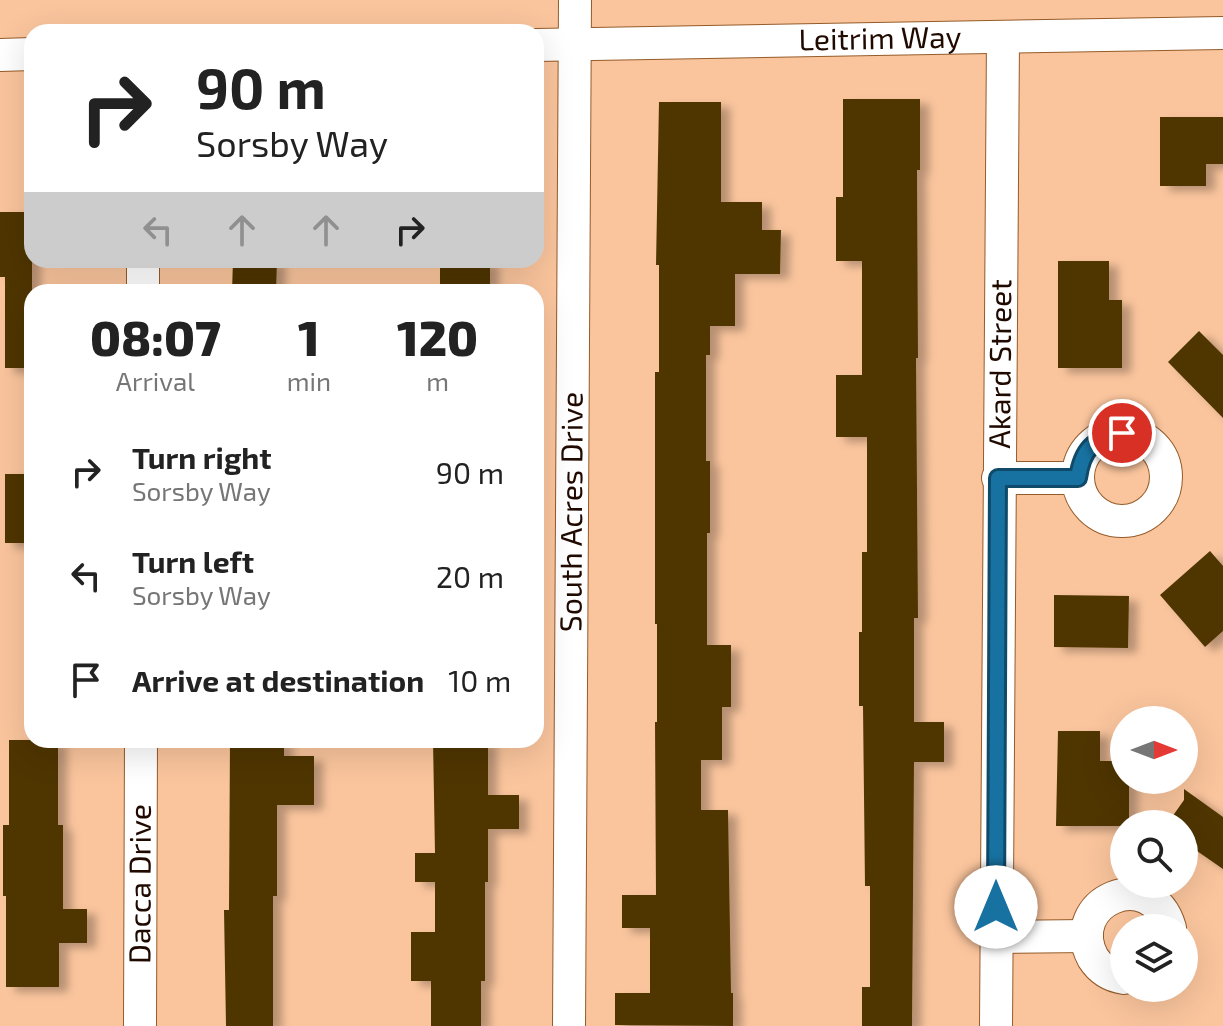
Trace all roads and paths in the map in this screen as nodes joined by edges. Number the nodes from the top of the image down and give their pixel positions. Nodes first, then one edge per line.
1 (575, 0) edge
2 (1223, 33) edge
3 (1003, 37) junction
4 (575, 44) junction
5 (544, 45) edge
6 (24, 54) edge
7 (0, 55) edge
8 (998, 478) junction
9 (1078, 478) dead end
10 (141, 748) edge
11 (1164, 914) edge
12 (1087, 936) junction
13 (996, 937) junction
14 (1110, 974) edge
15 (140, 1026) edge
16 (569, 1026) edge
17 (996, 1026) edge

1 - 4 street, South Acres Drive
2 - 3 street, Leitrim Way
3 - 4 street, Leitrim Way
3 - 8 street, Akard Street
4 - 5 street, Leitrim Way
4 - 16 street, South Acres Drive
6 - 7 street
8 - 9 street
8 - 13 street, Akard Street
10 - 15 street, Dacca Drive
11 - 12 street
12 - 13 street
12 - 14 street
13 - 17 street, Akard Street

